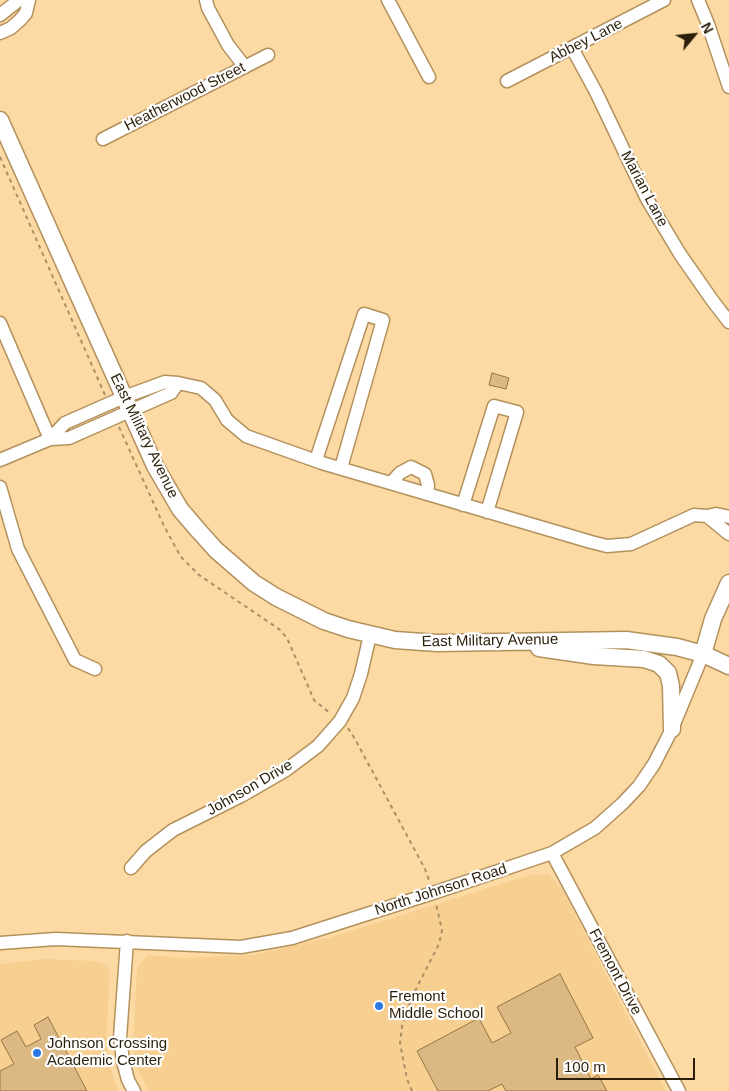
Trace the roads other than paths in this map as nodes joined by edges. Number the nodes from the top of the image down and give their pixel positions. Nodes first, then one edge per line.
1 (19, 0) edge
2 (29, 0) edge
3 (206, 0) edge
4 (388, 0) edge
5 (664, 0) edge
6 (698, 0) edge
7 (0, 15) edge
8 (0, 33) edge
9 (572, 48) junction
10 (268, 55) dead end
11 (244, 67) junction
12 (429, 77) dead end
13 (507, 81) dead end
14 (729, 87) edge
15 (0, 120) edge
16 (103, 140) dead end
17 (729, 322) edge
18 (0, 323) edge
19 (123, 408) junction
20 (50, 439) junction
21 (0, 460) edge
22 (316, 460) junction
23 (341, 468) junction
24 (390, 483) junction
25 (0, 487) edge
26 (427, 494) junction
27 (463, 505) junction
28 (487, 512) junction
29 (707, 516) junction
30 (729, 517) edge
31 (729, 534) edge
32 (729, 583) edge
33 (370, 635) junction
34 (512, 642) junction
35 (703, 654) junction
36 (729, 666) edge
37 (95, 669) dead end
38 (672, 729) junction
39 (552, 853) junction
40 (131, 868) dead end
41 (127, 941) junction
42 (0, 943) edge
43 (134, 1091) edge
44 (679, 1091) edge

1 - 7 street
2 - 8 street
3 - 11 street
4 - 12 street
5 - 9 street, Abbey Lane
6 - 14 street
9 - 13 street, Abbey Lane
9 - 17 street, Marian Lane
10 - 11 street, Heatherwood Street
11 - 16 street, Heatherwood Street
15 - 19 main road, East Military Avenue
18 - 20 street
19 - 20 street
19 - 20 street
19 - 22 street
19 - 33 main road, East Military Avenue
20 - 21 street
22 - 23 street
22 - 23 street
23 - 24 street
24 - 26 street
24 - 26 street
25 - 37 street
26 - 27 street
27 - 28 street
27 - 28 street
28 - 29 street
29 - 30 street
29 - 31 street
32 - 35 main road, North Johnson Road
33 - 34 main road, East Military Avenue
33 - 40 street, Johnson Drive
34 - 35 main road, East Military Avenue
34 - 38 main road
35 - 36 main road, East Military Avenue
35 - 38 street, North Johnson Road
38 - 39 street, North Johnson Road
39 - 41 street, North Johnson Road
39 - 44 street, Fremont Drive
41 - 42 street, North Johnson Road
41 - 43 street

